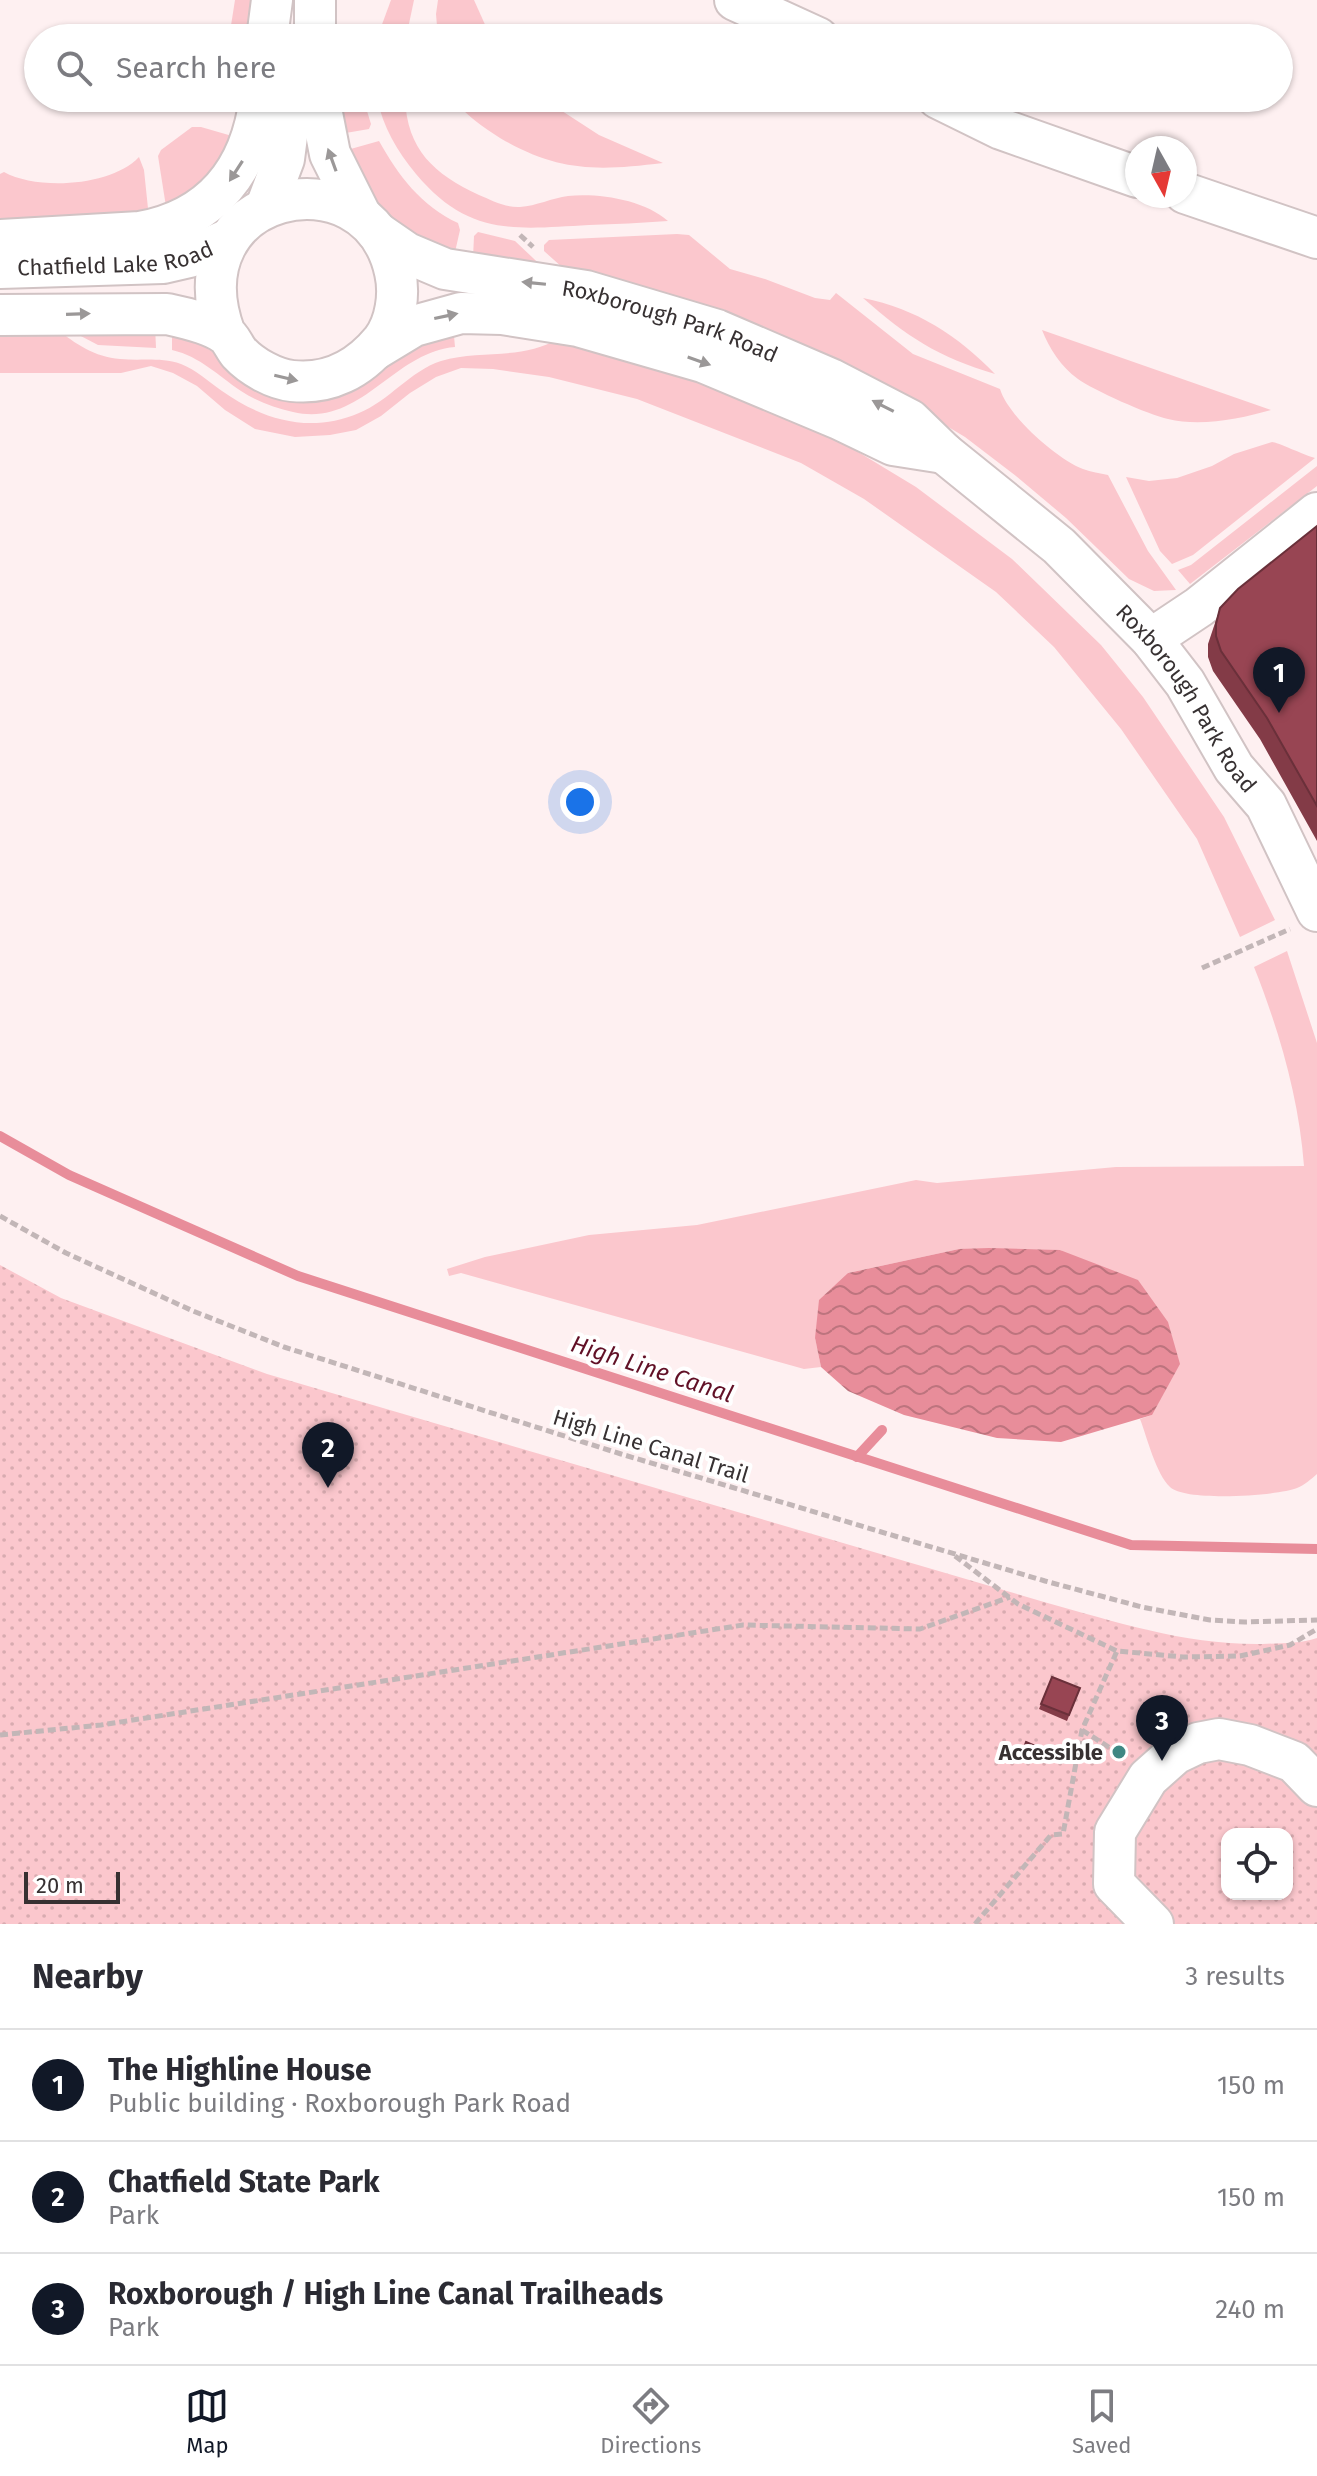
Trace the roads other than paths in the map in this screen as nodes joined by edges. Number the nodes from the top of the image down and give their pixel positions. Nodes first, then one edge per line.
1 (272, 0) edge
2 (293, 0) edge
3 (315, 0) edge
4 (735, 0) edge
5 (269, 24) edge
6 (292, 24) edge
7 (315, 24) edge
8 (787, 24) edge
9 (258, 112) edge
10 (290, 112) edge
11 (322, 112) edge
12 (966, 112) edge
13 (1125, 173) edge
14 (1197, 197) edge
15 (266, 207) junction
16 (370, 225) junction
17 (1317, 238) edge
18 (229, 239) junction
19 (0, 240) edge
20 (0, 268) edge
21 (0, 315) edge
22 (225, 334) junction
23 (376, 349) junction
24 (944, 453) junction
25 (1317, 513) edge
26 (1151, 639) junction
27 (1305, 920) edge
28 (1317, 1786) edge
29 (1153, 1924) edge

1 - 5 street
2 - 6 street
3 - 7 street
4 - 8 street
9 -> 19 street
10 - 15 street, Chatfield Lake Road
16 -> 11 street
12 - 13 street
14 - 17 street
15 - 16 street, Chatfield Lake Road
15 - 18 street, Chatfield Lake Road
16 - 23 street, Chatfield Lake Road
24 -> 16 street, Roxborough Park Road
18 - 20 street, Chatfield Lake Road
18 - 22 street, Chatfield Lake Road
21 -> 22 street, Chatfield Lake Road
22 -> 23 street, Chatfield Lake Road
23 -> 24 street, Roxborough Park Road
24 - 26 street, Roxborough Park Road
25 - 26 street
26 - 27 street, Roxborough Park Road
28 - 29 street

